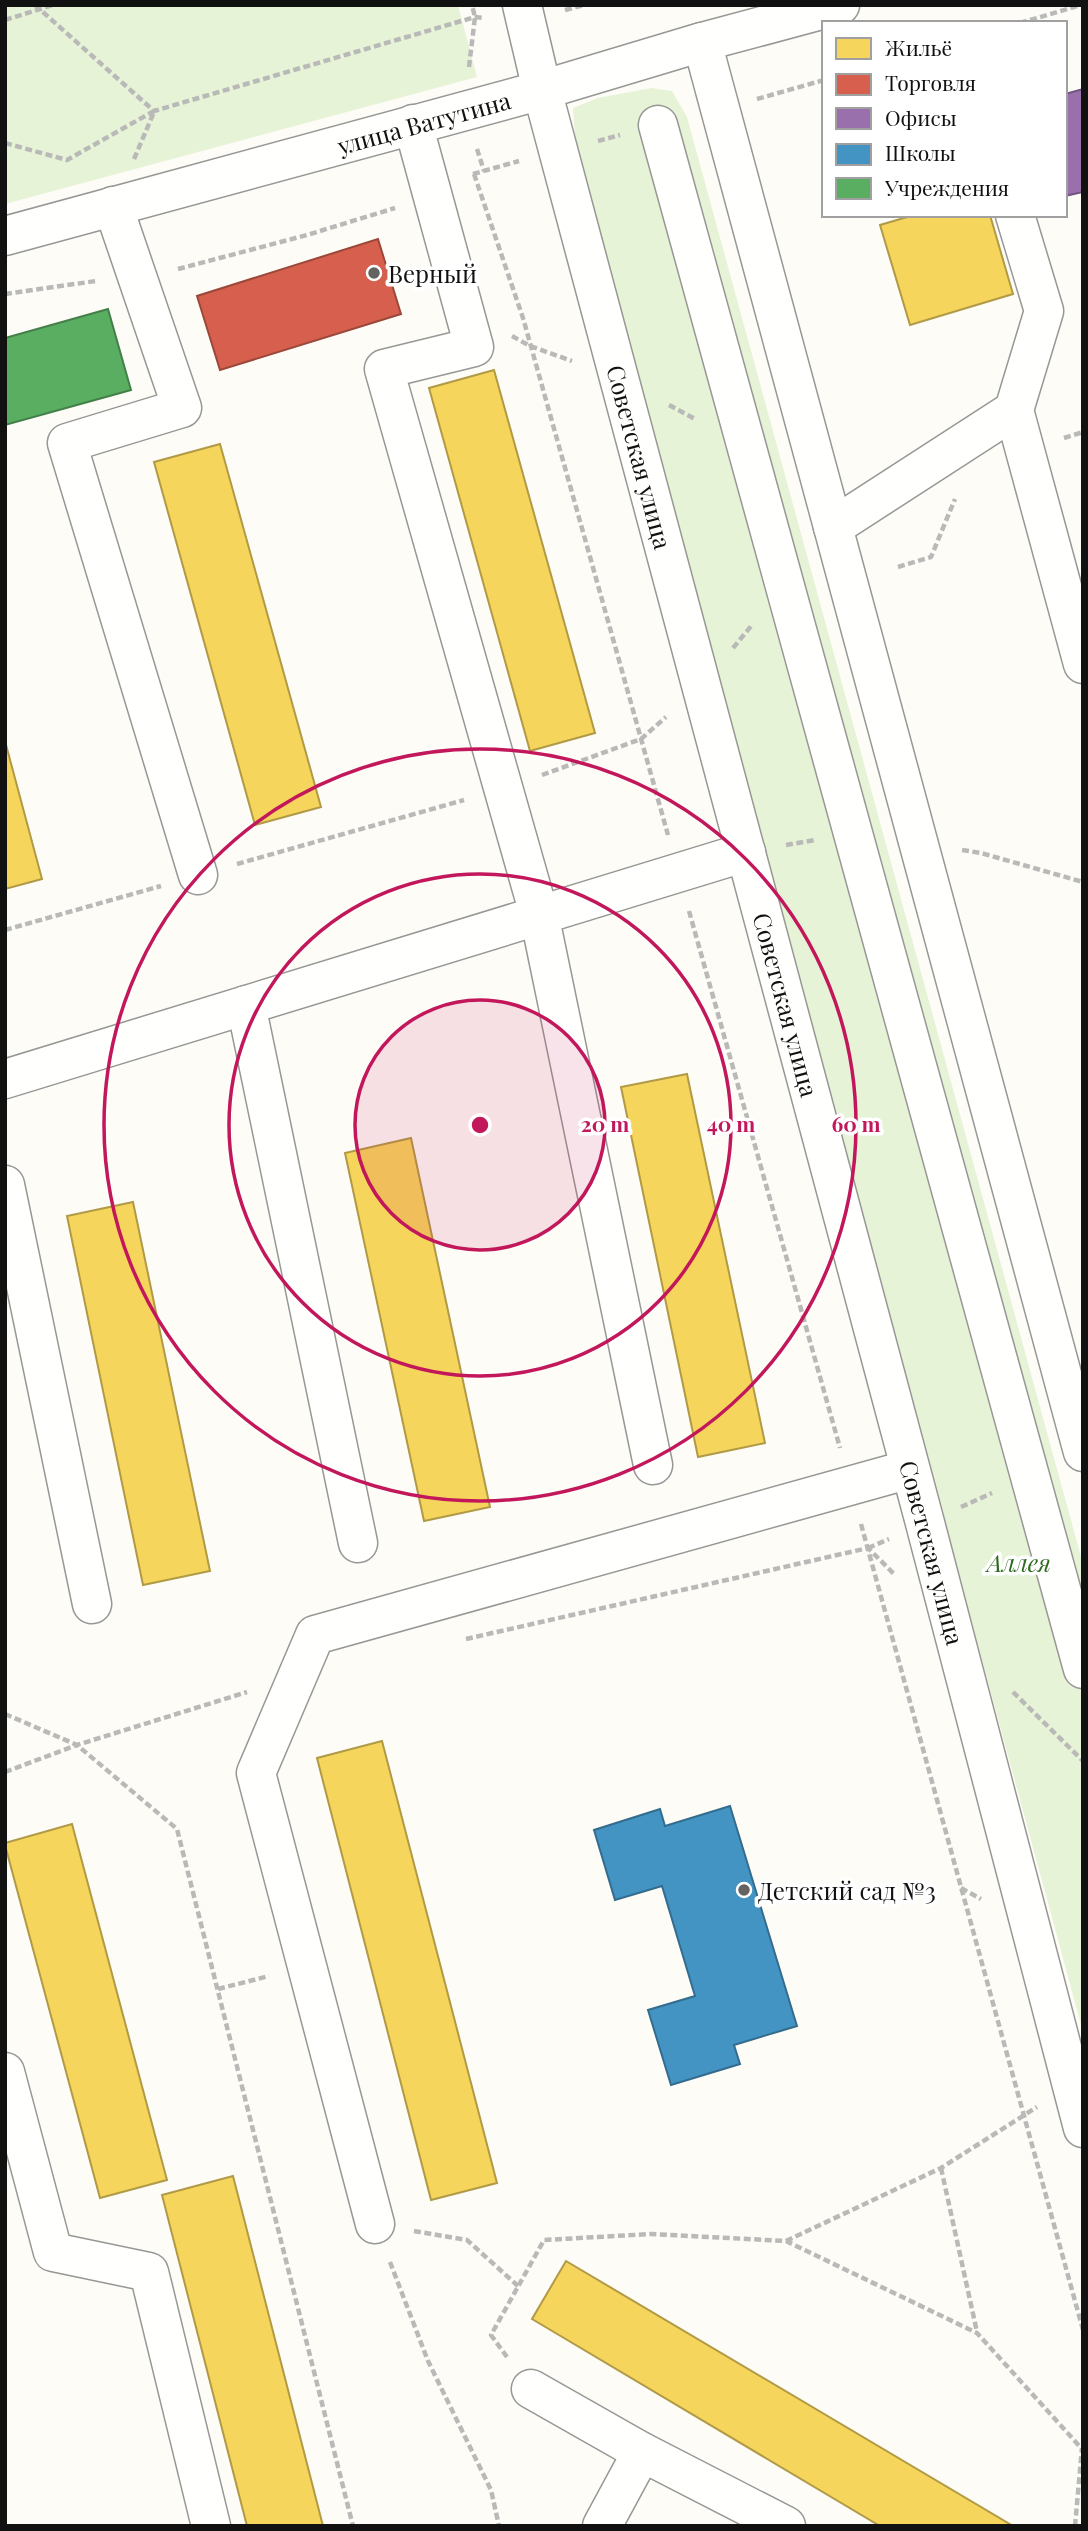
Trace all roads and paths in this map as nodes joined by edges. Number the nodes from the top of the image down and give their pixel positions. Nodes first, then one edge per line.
1 (52, 5) edge
2 (584, 5) edge
3 (840, 5) edge
4 (1081, 5) edge
5 (37, 7) edge
6 (524, 13) edge
7 (5, 20) edge
8 (1027, 21) edge
9 (702, 42) junction
10 (542, 90) junction
11 (155, 111) junction
12 (413, 124) junction
13 (641, 130) joint
14 (5, 142) edge
15 (558, 151) junction
16 (474, 174) junction
17 (433, 197) junction
18 (113, 206) junction
19 (1016, 217) edge
20 (5, 236) edge
21 (136, 275) junction
22 (5, 294) edge
23 (1014, 410) junction
24 (1083, 432) edge
25 (1025, 450) junction
26 (958, 492) dead end
27 (832, 527) junction
28 (898, 567) dead end
29 (785, 586) junction
30 (1083, 664) edge
31 (701, 687) junction
32 (641, 739) junction
33 (504, 789) junction
34 (746, 852) junction
35 (678, 871) junction
36 (198, 876) junction
37 (539, 914) junction
38 (5, 930) edge
39 (246, 1005) junction
40 (5, 1079) edge
41 (5, 1185) edge
42 (1083, 1452) edge
43 (653, 1465) dead end
44 (910, 1468) junction
45 (851, 1486) junction
46 (1033, 1487) junction
47 (925, 1523) junction
48 (358, 1543) dead end
49 (868, 1548) junction
50 (896, 1576) dead end
51 (92, 1604) dead end
52 (461, 1640) dead end
53 (1083, 1668) edge
54 (298, 1677) junction
55 (1009, 1687) dead end
56 (5, 1714) edge
57 (77, 1745) junction
58 (1083, 1761) edge
59 (5, 1772) edge
60 (307, 1965) junction
61 (218, 1989) junction
62 (5, 2073) edge
63 (1024, 2116) junction
64 (1083, 2127) edge
65 (941, 2168) junction
66 (375, 2224) junction
67 (786, 2241) junction
68 (518, 2286) junction
69 (1083, 2330) edge
70 (977, 2333) junction
71 (531, 2389) joint
72 (1082, 2449) edge
73 (642, 2452) junction
74 (211, 2526) edge
75 (353, 2526) edge
76 (499, 2526) edge
77 (602, 2526) edge
78 (786, 2526) edge
79 (1075, 2526) edge

1 - 5 path
2 - 6 path
3 - 9 street, улица Ватутина
4 - 8 path
5 - 7 path
5 - 11 path
6 - 10 street, Советская улица
6 - 11 path
9 - 10 street, улица Ватутина
9 - 27 street
10 - 12 street, улица Ватутина
10 - 15 street, Советская улица
11 - 14 path
12 - 17 street
12 - 18 street, улица Ватутина
13 - 15 path
13 - 29 street
15 - 16 path
15 - 31 street, Советская улица
16 - 17 path
16 - 32 path
17 - 21 path
17 - 33 street
18 - 20 street, улица Ватутина
18 - 21 street
19 - 23 street
21 - 22 path
21 - 36 street
23 - 25 street
23 - 27 street
24 - 25 path
25 - 30 street
26 - 28 path
27 - 42 street
29 - 31 path
29 - 46 street
31 - 32 path
31 - 34 street, Советская улица
32 - 33 path
32 - 35 path
33 - 36 path
33 - 37 street
34 - 35 street
34 - 44 street, Советская улица
35 - 37 street
35 - 45 path
36 - 38 path
37 - 39 street
37 - 43 street
39 - 40 street
39 - 48 street
41 - 51 street
44 - 45 street
44 - 47 street, Советская улица
45 - 49 path
45 - 54 street
46 - 47 path
46 - 53 street
47 - 49 path
47 - 64 street, Советская улица
49 - 50 path
49 - 52 path
49 - 63 path
54 - 57 path
54 - 60 street
55 - 58 path
56 - 57 path
57 - 59 path
57 - 61 path
60 - 61 path
60 - 66 street
61 - 75 path
62 - 74 street
63 - 65 path
63 - 69 path
65 - 67 path
65 - 70 path
66 - 68 path
66 - 76 path
67 - 68 path
67 - 70 path
68 - 71 path
70 - 72 path
71 - 73 street
72 - 79 path
73 - 77 street
73 - 78 street

